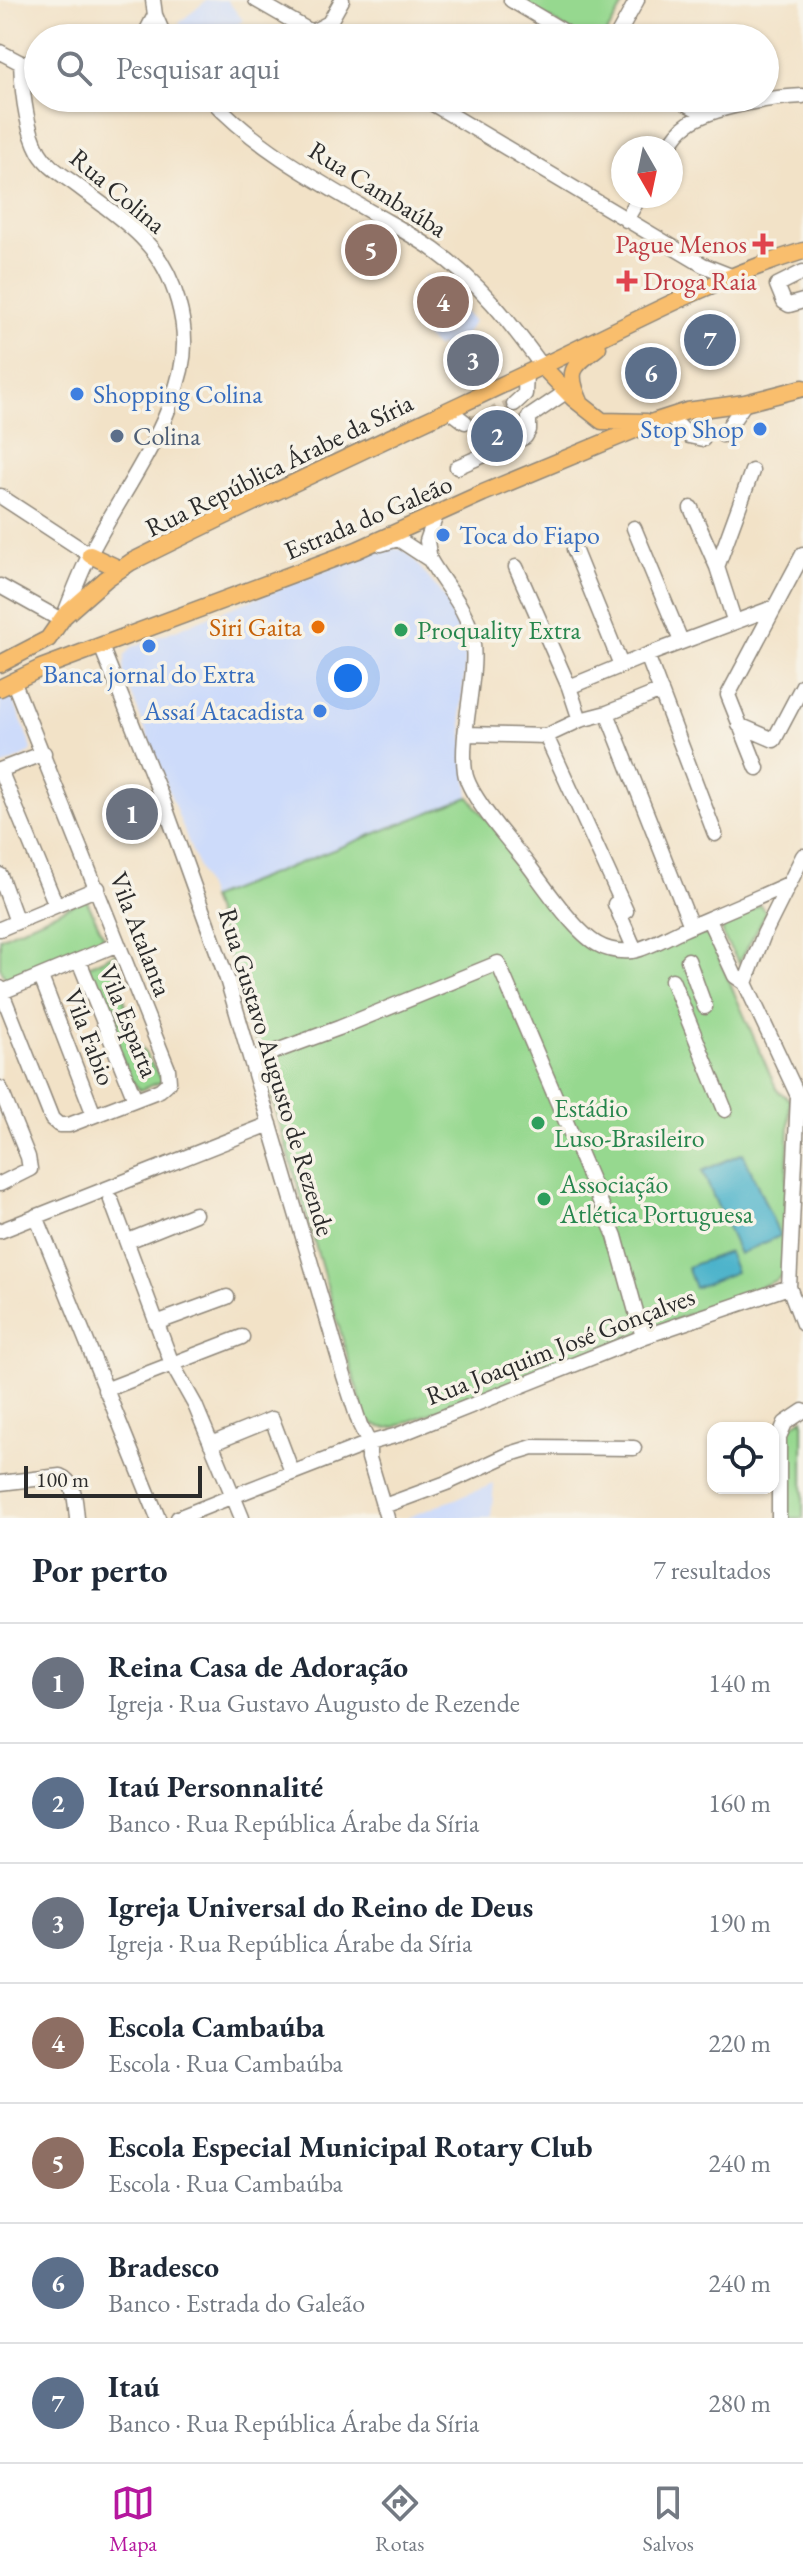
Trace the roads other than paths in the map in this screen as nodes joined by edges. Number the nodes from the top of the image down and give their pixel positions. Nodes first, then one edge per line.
1 (256, 0) edge
2 (342, 0) edge
3 (511, 0) edge
4 (637, 0) edge
5 (298, 24) edge
6 (328, 24) edge
7 (551, 24) edge
8 (624, 24) edge
9 (0, 52) edge
10 (21, 63) joint
11 (24, 96) edge
12 (803, 96) edge
13 (779, 99) edge
14 (28, 112) edge
15 (227, 112) edge
16 (446, 112) edge
17 (702, 112) edge
18 (714, 112) edge
19 (706, 114) junction
20 (676, 136) edge
21 (633, 208) edge
22 (626, 220) junction
23 (803, 251) edge
24 (803, 272) edge
25 (731, 276) junction
26 (803, 301) edge
27 (632, 322) junction
28 (542, 366) junction
29 (526, 374) junction
30 (803, 389) edge
31 (574, 399) junction
32 (745, 403) junction
33 (514, 404) tunnel mouth
34 (449, 410) junction
35 (663, 419) junction
36 (465, 422) dead end
37 (723, 435) dead end
38 (703, 439) dead end
39 (457, 467) dead end
40 (752, 471) dead end
41 (0, 496) edge
42 (691, 508) dead end
43 (436, 515) junction
44 (634, 528) dead end
45 (574, 549) dead end
46 (357, 550) junction
47 (803, 554) edge
48 (90, 555) junction
49 (430, 560) junction
50 (516, 567) dead end
51 (717, 567) junction
52 (120, 569) junction
53 (0, 586) edge
54 (775, 607) junction
55 (734, 620) junction
56 (60, 622) junction
57 (681, 641) junction
58 (101, 646) junction
59 (647, 655) junction
60 (0, 664) edge
61 (621, 665) junction
62 (7, 685) edge
63 (803, 685) edge
64 (569, 687) junction
65 (661, 691) junction
66 (607, 713) junction
67 (580, 720) junction
68 (739, 725) junction
69 (471, 735) junction
70 (546, 736) junction
71 (44, 753) junction
72 (757, 768) dead end
73 (0, 770) edge
74 (715, 834) dead end
75 (803, 856) edge
76 (0, 875) edge
77 (788, 884) junction
78 (98, 888) junction
79 (609, 889) dead end
80 (56, 905) junction
81 (626, 911) dead end
82 (709, 920) junction
83 (17, 922) junction
84 (691, 926) junction
85 (0, 929) edge
86 (118, 944) junction
87 (635, 950) junction
88 (688, 960) dead end
89 (79, 961) junction
90 (41, 977) junction
91 (672, 980) dead end
92 (745, 983) junction
93 (1, 990) edge
94 (705, 1007) dead end
95 (252, 1060) junction
96 (0, 1088) edge
97 (135, 1099) junction
98 (725, 1110) dead end
99 (94, 1115) junction
100 (270, 1124) junction
101 (800, 1160) edge
102 (0, 1184) edge
103 (111, 1200) dead end
104 (195, 1214) dead end
105 (36, 1216) junction
106 (0, 1231) edge
107 (128, 1241) junction
108 (789, 1287) junction
109 (227, 1297) dead end
110 (156, 1323) junction
111 (803, 1324) edge
112 (242, 1337) dead end
113 (643, 1337) junction
114 (172, 1364) junction
115 (105, 1390) junction
116 (803, 1411) edge
117 (369, 1443) junction
118 (211, 1444) junction
119 (634, 1448) dead end
120 (292, 1472) junction
121 (0, 1483) edge
122 (233, 1496) junction
123 (386, 1512) edge
124 (77, 1518) edge
125 (158, 1518) edge
126 (178, 1518) edge
127 (242, 1518) edge
128 (779, 1518) edge

1 - 5 street
2 - 6 street
3 - 7 street
4 - 8 street
9 - 10 street
10 - 11 street, Rua Colina
12 - 13 street
14 - 48 street, Rua Colina
15 - 28 street, Rua Cambaúba
16 - 22 street
17 - 19 street
18 - 19 street
19 - 20 street
21 - 22 street
22 - 25 street
23 - 25 main road, Rua República Árabe da Síria
24 - 26 street
25 - 27 main road, Rua República Árabe da Síria
27 - 28 main road, Rua República Árabe da Síria
27 - 31 main road
28 - 29 main road, Rua República Árabe da Síria
28 - 31 main road
29 - 33 street
29 - 34 main road, Rua República Árabe da Síria
30 - 32 main road, Estrada do Galeão
31 - 35 main road
31 - 39 street
32 - 35 main road, Estrada do Galeão
32 - 37 street
34 - 36 street
34 - 52 main road, Rua República Árabe da Síria
35 - 38 street
35 - 43 main road, Estrada do Galeão
40 - 51 street
41 - 48 street
42 - 51 street
43 - 46 main road, Estrada do Galeão
43 - 49 street
44 - 57 street
45 - 61 street
46 - 49 street
46 - 58 main road, Estrada do Galeão
47 - 54 street
48 - 52 main road
48 - 56 street, Rua Colina
49 - 69 street
50 - 64 street
51 - 55 street
52 - 56 main road, Rua República Árabe da Síria
53 - 56 street
54 - 55 street
54 - 68 street
55 - 57 street
56 - 60 main road
57 - 59 street
58 - 62 main road, Estrada do Galeão
58 - 95 street, Rua Gustavo Augusto de Rezende
59 - 61 street
59 - 65 street
61 - 64 street
62 - 71 street, Vila Atalanta
63 - 68 street
64 - 67 street
65 - 66 street
65 - 74 street
66 - 67 street
66 - 84 street
67 - 70 street
68 - 72 street
69 - 70 street
69 - 87 street
70 - 81 street
71 - 73 street
71 - 78 street, Vila Atalanta
73 - 80 street
75 - 77 street
76 - 83 street
77 - 82 street
77 - 92 street
78 - 80 street
78 - 86 street, Vila Atalanta
79 - 87 street
80 - 83 street
82 - 84 street
82 - 92 street
83 - 85 street
84 - 87 street
86 - 89 street
86 - 97 street, Vila Atalanta
88 - 94 street
89 - 90 street
89 - 97 street, Vila Esparta
90 - 93 street
90 - 99 street, Vila Fabio
91 - 98 street
92 - 101 street
93 - 99 street
95 - 100 street, Rua Gustavo Augusto de Rezende
95 - 113 street
96 - 102 street
97 - 99 street
100 - 105 street
100 - 117 street, Rua Gustavo Augusto de Rezende
101 - 108 street
103 - 107 street
104 - 107 street
105 - 106 street
105 - 115 street
107 - 110 street
108 - 111 street
108 - 113 street, Rua Joaquim José Gonçalves
109 - 110 street
110 - 114 street
112 - 114 street
113 - 117 street, Rua Joaquim José Gonçalves
114 - 115 street
114 - 118 street
115 - 125 street
116 - 128 street
117 - 120 street, Rua Joaquim José Gonçalves
117 - 123 street, Rua Gustavo Augusto de Rezende
118 - 120 street
118 - 122 street
119 - 123 street
120 - 122 street, Rua Joaquim José Gonçalves
121 - 124 street
122 - 126 street, Rua Joaquim José Gonçalves
122 - 127 street

